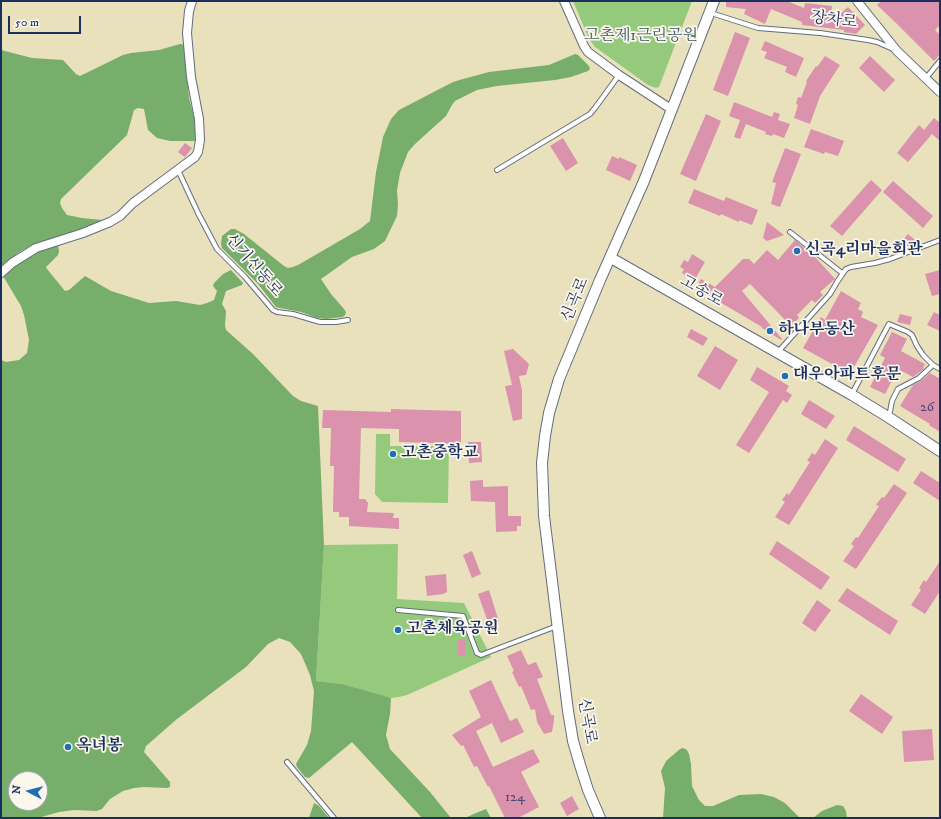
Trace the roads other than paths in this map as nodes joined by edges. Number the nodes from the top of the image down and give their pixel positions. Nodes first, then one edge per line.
1 (192, 1) edge
2 (564, 1) edge
3 (714, 1) edge
4 (857, 1) edge
5 (709, 12) junction
6 (897, 51) junction
7 (940, 61) edge
8 (619, 75) junction
9 (926, 78) junction
10 (940, 92) edge
11 (671, 110) junction
12 (178, 170) junction
13 (497, 170) dead end
14 (790, 232) dead end
15 (940, 240) edge
16 (611, 258) junction
17 (1, 273) edge
18 (842, 273) junction
19 (348, 320) dead end
20 (777, 353) junction
21 (933, 365) junction
22 (940, 369) edge
23 (852, 395) junction
24 (888, 417) junction
25 (940, 451) edge
26 (398, 610) dead end
27 (557, 626) junction
28 (287, 762) dead end
29 (334, 818) edge
30 (600, 818) edge

1 - 12 street
2 - 8 street
3 - 5 street, 신곡로
4 - 6 street
5 - 6 lane, 장차로
5 - 11 street, 신곡로
6 - 9 street, 장차로
7 - 9 lane
8 - 11 street
8 - 13 lane
9 - 10 street, 장차로
11 - 16 street, 신곡로
12 - 17 street
12 - 19 lane, 신기신동로
14 - 18 lane
15 - 18 lane
16 - 20 street, 고송로
16 - 27 street, 신곡로
18 - 20 lane
20 - 23 street, 고송로
21 - 22 lane
21 - 23 lane
21 - 24 lane
23 - 24 street, 고송로
24 - 25 street, 고송로
26 - 27 lane
27 - 30 street, 신곡로
28 - 29 lane

